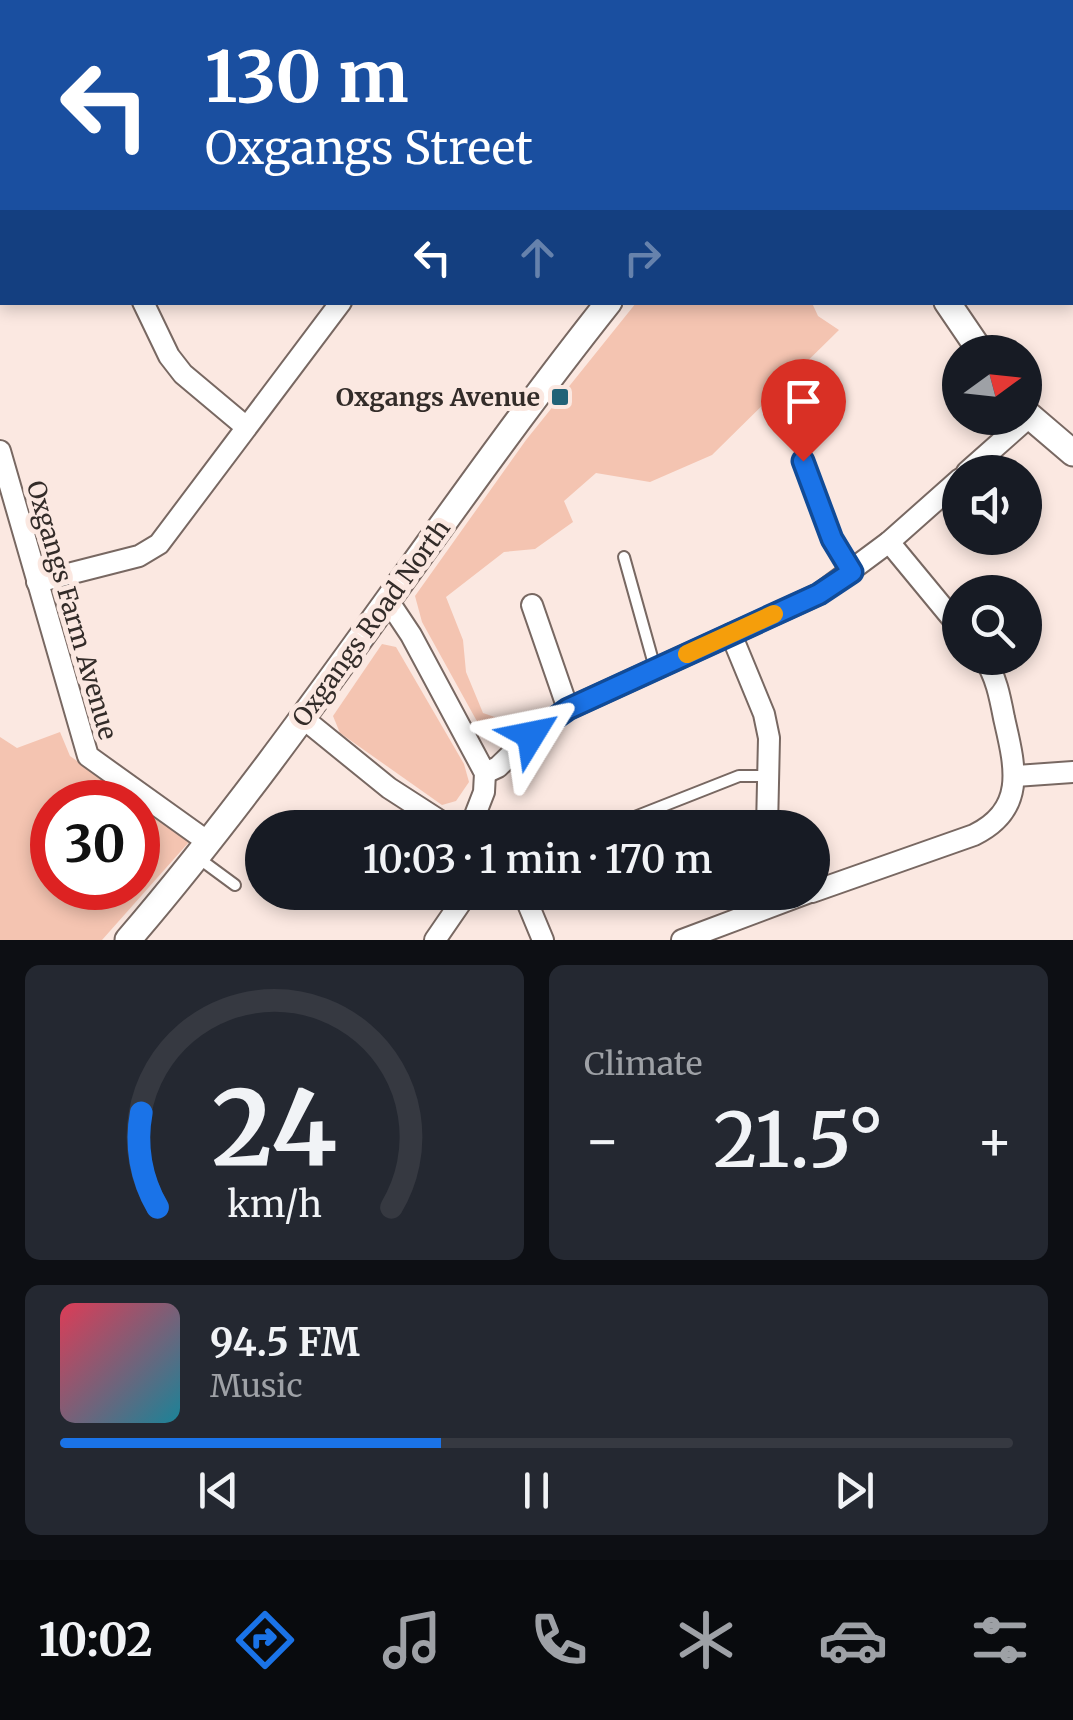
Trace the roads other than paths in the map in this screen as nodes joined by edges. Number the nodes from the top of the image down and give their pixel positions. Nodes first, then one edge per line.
1 (145, 305) edge
2 (339, 305) edge
3 (607, 305) edge
4 (949, 305) edge
5 (969, 335) edge
6 (246, 426) junction
7 (1042, 427) edge
8 (1005, 435) edge
9 (0, 451) edge
10 (1073, 453) edge
11 (985, 455) edge
12 (803, 461) dead end
13 (942, 494) edge
14 (888, 542) junction
15 (624, 557) dead end
16 (852, 572) junction
17 (37, 582) junction
18 (387, 599) junction
19 (532, 605) dead end
20 (942, 606) edge
21 (730, 634) junction
22 (655, 668) junction
23 (993, 675) edge
24 (568, 709) junction
25 (304, 719) junction
26 (1073, 772) edge
27 (486, 773) junction
28 (768, 776) junction
29 (1015, 776) junction
30 (423, 810) edge
31 (477, 810) edge
32 (653, 810) edge
33 (768, 810) edge
34 (202, 850) junction
35 (235, 885) dead end
36 (830, 885) edge
37 (456, 910) edge
38 (530, 910) edge
39 (752, 910) edge
40 (128, 940) edge
41 (435, 940) edge
42 (544, 940) edge
43 (682, 940) edge

1 - 6 street
2 - 6 street
3 - 18 street, Oxgangs Road North
4 - 5 street
6 - 17 street
7 - 10 street
8 - 11 street
9 - 17 street, Oxgangs Farm Avenue
12 - 16 lane
13 - 14 street
14 - 16 street
14 - 20 street
15 - 22 lane
16 - 21 street
17 - 34 street, Oxgangs Farm Avenue
18 - 25 street, Oxgangs Road North
18 - 27 street
19 - 24 street
21 - 22 street
21 - 28 street
22 - 24 street
23 - 29 street
24 - 27 street
25 - 30 street
25 - 34 street, Oxgangs Road North
26 - 29 street
27 - 31 street
28 - 32 lane
28 - 33 street
29 - 36 street
34 - 35 lane
34 - 40 street, Oxgangs Road North
37 - 41 street
38 - 42 street
39 - 43 street

